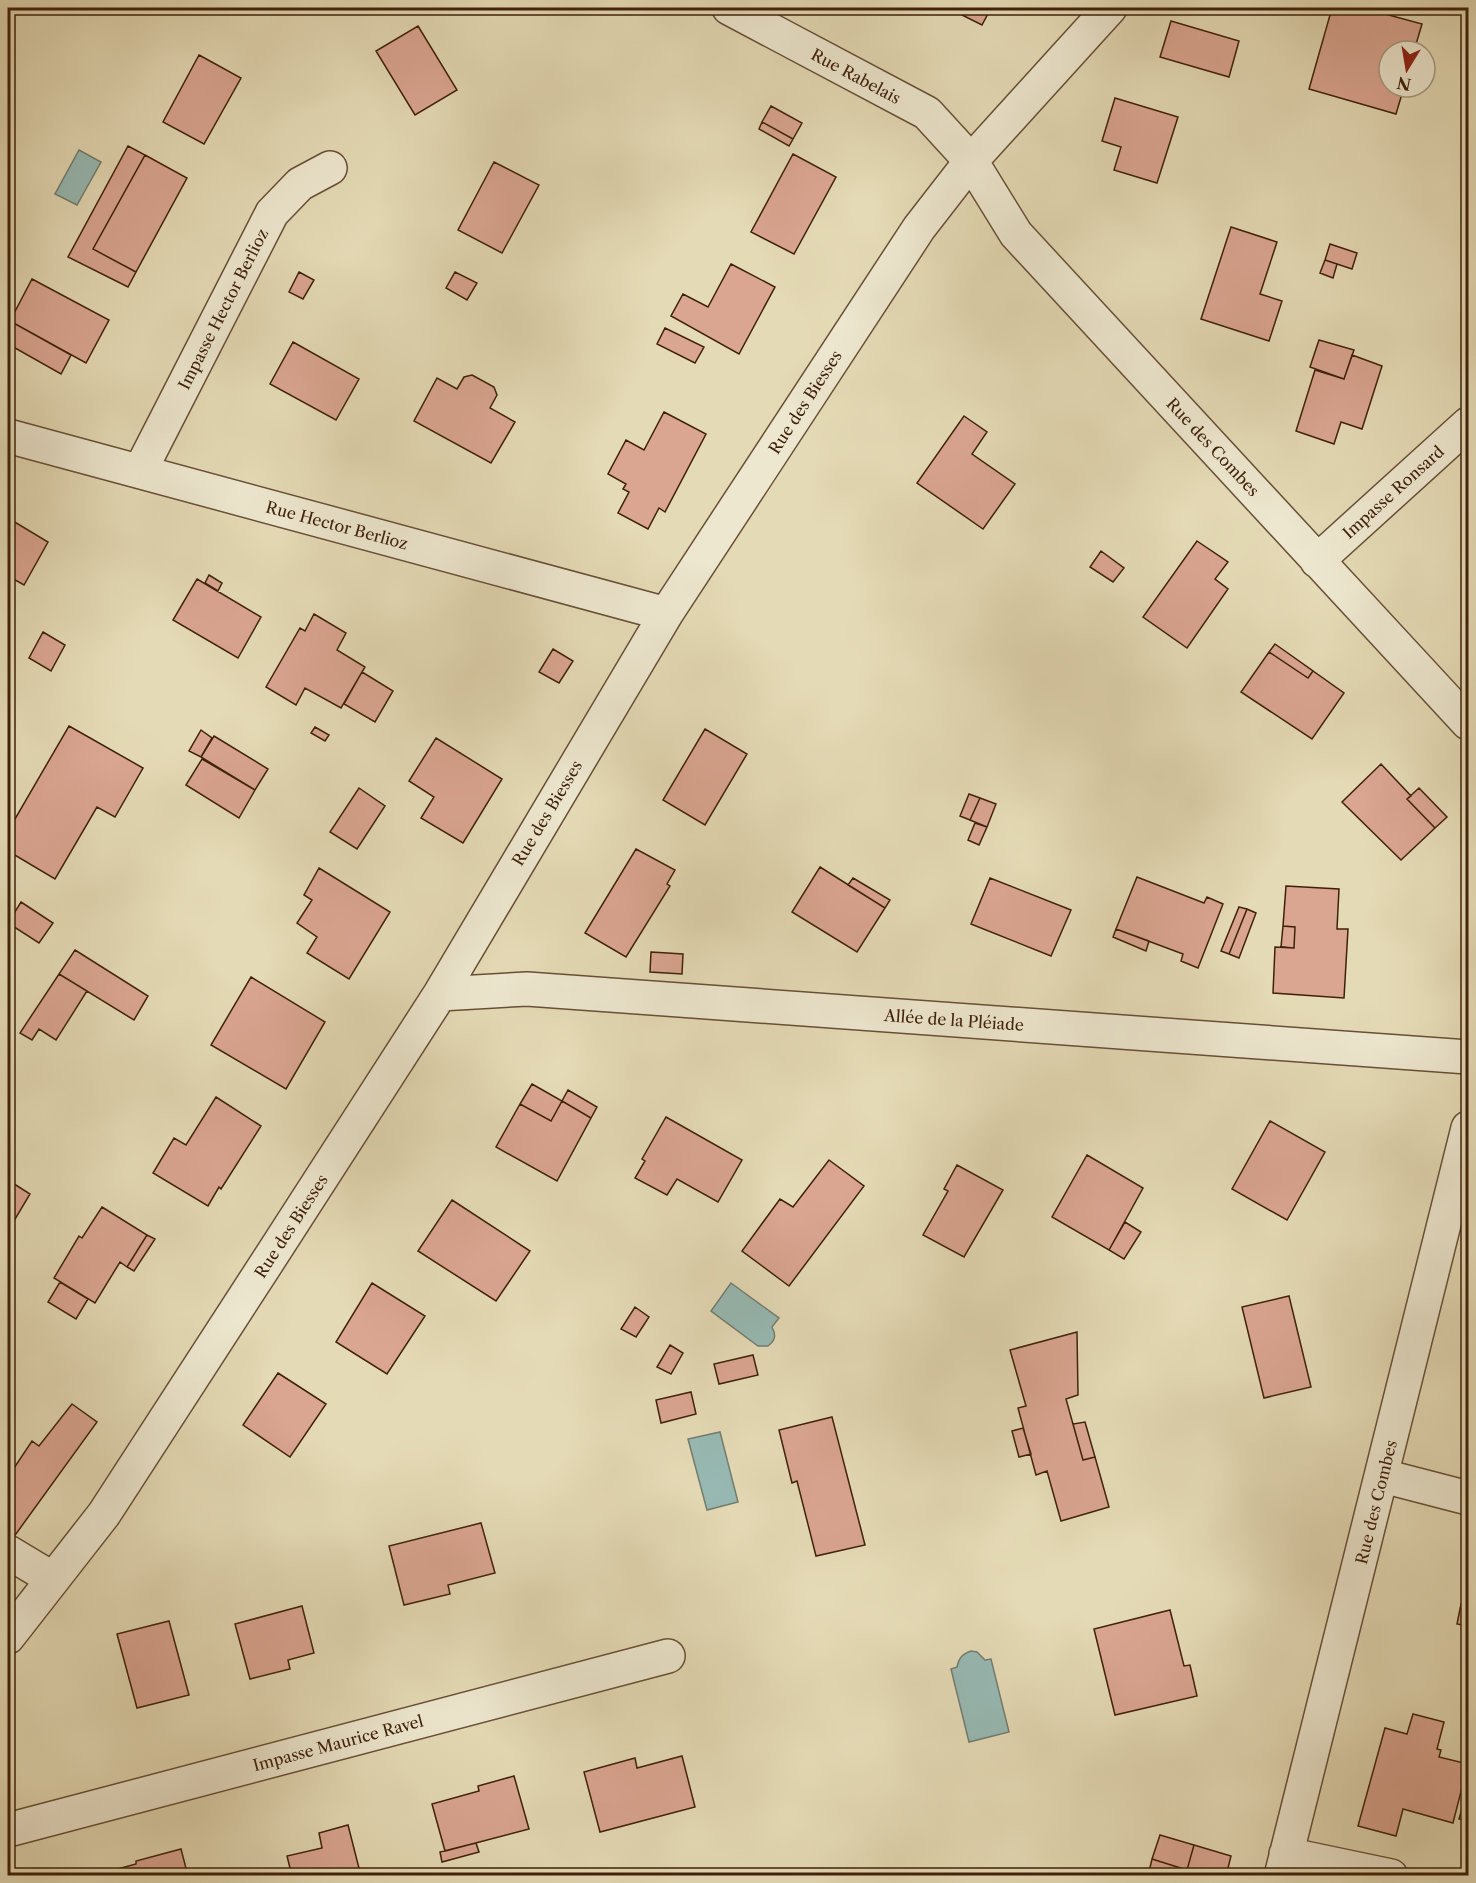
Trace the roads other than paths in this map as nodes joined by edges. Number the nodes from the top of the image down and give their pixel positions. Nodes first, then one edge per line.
1 (729, 8) edge
2 (1110, 8) edge
3 (971, 161) junction
4 (330, 168) dead end
5 (1468, 424) edge
6 (8, 436) edge
7 (140, 471) junction
8 (1317, 561) junction
9 (666, 614) junction
10 (1468, 723) edge
11 (440, 994) junction
12 (1468, 1057) edge
13 (1468, 1128) edge
14 (1457, 1223) edge
15 (1383, 1476) junction
16 (1468, 1498) edge
17 (8, 1552) edge
18 (53, 1579) junction
19 (8, 1637) edge
20 (668, 1656) dead end
21 (8, 1830) edge
22 (1284, 1865) edge
23 (1391, 1875) edge

1 - 3 street, Rue Rabelais
2 - 3 street, Rue des Biesses
3 - 8 street, Rue des Combes
3 - 9 street, Rue des Biesses
4 - 7 street, Impasse Hector Berlioz
5 - 8 street, Impasse Ronsard
6 - 7 street, Rue Hector Berlioz
7 - 9 street, Rue Hector Berlioz
8 - 10 street, Rue des Combes
9 - 11 street, Rue des Biesses
11 - 12 street, Allée de la Pléiade
11 - 18 street, Rue des Biesses
13 - 14 street, Rue des Combes
14 - 15 street, Rue des Combes
15 - 16 street
15 - 22 street, Rue des Combes
17 - 18 street
18 - 19 street, Rue des Biesses
20 - 21 street, Impasse Maurice Ravel
22 - 23 street

